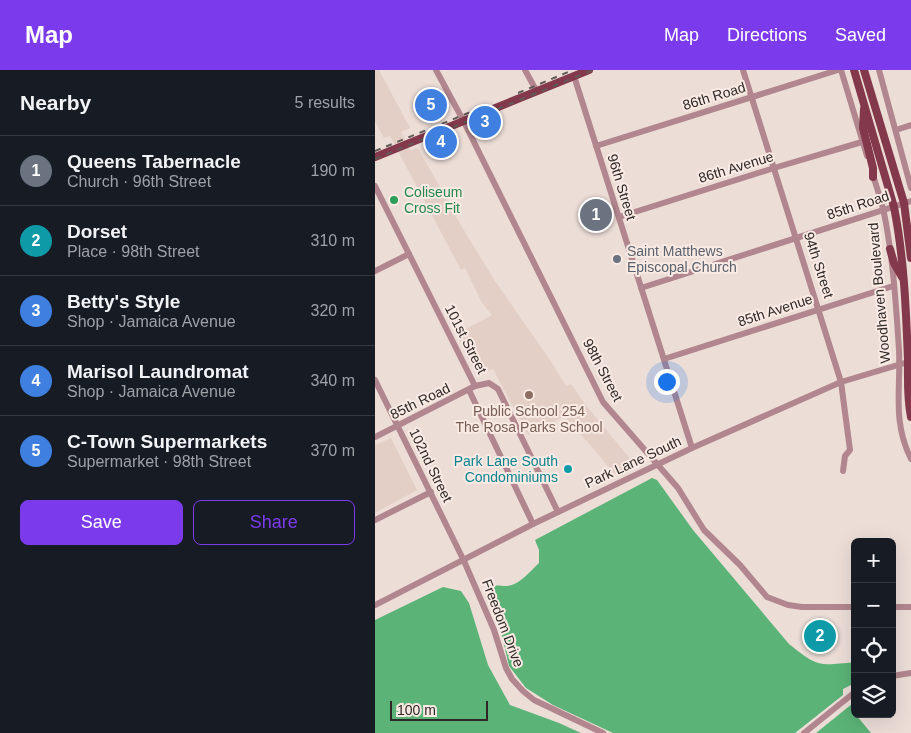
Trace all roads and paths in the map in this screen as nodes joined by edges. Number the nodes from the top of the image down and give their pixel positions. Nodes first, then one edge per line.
1 (436, 70) edge
2 (525, 70) edge
3 (589, 70) edge
4 (743, 70) edge
5 (839, 70) edge
6 (854, 70) edge
7 (864, 70) edge
8 (879, 70) edge
9 (574, 76) junction
10 (536, 90) junction
11 (752, 97) junction
12 (864, 104) junction
13 (463, 120) junction
14 (911, 125) edge
15 (896, 130) junction
16 (862, 142) junction
17 (596, 146) junction
18 (375, 157) edge
19 (775, 168) junction
20 (873, 177) junction
21 (375, 186) edge
22 (911, 188) edge
23 (907, 202) edge
24 (894, 207) junction
25 (883, 211) junction
26 (619, 217) junction
27 (796, 238) junction
28 (890, 249) junction
29 (409, 254) junction
30 (911, 258) edge
31 (375, 271) edge
32 (903, 279) junction
33 (893, 286) junction
34 (641, 288) junction
35 (819, 309) junction
36 (664, 358) junction
37 (909, 361) edge
38 (899, 365) junction
39 (375, 380) edge
40 (841, 382) junction
41 (475, 386) junction
42 (469, 390) junction
43 (911, 417) edge
44 (397, 425) junction
45 (375, 437) edge
46 (692, 448) junction
47 (911, 459) edge
48 (657, 464) junction
49 (843, 471) dead end
50 (431, 492) junction
51 (558, 512) junction
52 (375, 520) edge
53 (533, 524) junction
54 (464, 560) junction
55 (375, 605) edge
56 (851, 607) edge
57 (896, 607) edge
58 (911, 607) edge
59 (911, 673) edge
60 (896, 675) edge
61 (851, 694) edge
62 (603, 733) edge
63 (804, 733) edge

1 - 13 street, 98th Street
2 - 10 street
3 - 9 main road
4 - 11 street, 94th Street
5 - 11 street, 86th Road
5 - 16 street, Woodhaven Boulevard
6 - 12 main road, Woodhaven Boulevard
7 - 23 main road
8 - 15 street
9 - 10 main road
9 - 17 street, 96th Street
10 - 13 main road
11 - 17 street, 86th Road
11 - 19 street, 94th Street
12 - 20 main road
12 - 24 main road, Woodhaven Boulevard
13 - 18 main road
13 - 48 street, 98th Street
14 - 15 street
15 - 22 street
16 - 19 street, 86th Avenue
16 - 20 street, Woodhaven Boulevard
17 - 26 street, 96th Street
19 - 26 street, 86th Avenue
19 - 27 street, 94th Street
20 - 25 street, Woodhaven Boulevard
21 - 29 street, 101st Street
23 - 24 street, 85th Road
23 - 30 main road
24 - 25 street, 85th Road
24 - 32 main road, Woodhaven Boulevard
25 - 27 street, 85th Road
25 - 28 street, Woodhaven Boulevard
26 - 34 street, 96th Street
27 - 34 street, 85th Road
27 - 35 street, 94th Street
28 - 32 main road
28 - 33 street, Woodhaven Boulevard
29 - 31 street
29 - 41 street, 101st Street
32 - 37 main road, Woodhaven Boulevard
33 - 35 street, 85th Avenue
33 - 38 street, Woodhaven Boulevard
34 - 36 street, 96th Street
35 - 36 street, 85th Avenue
35 - 40 street, 94th Street
36 - 46 street, 96th Street
37 - 38 street, Park Lane South
37 - 43 main road, Woodhaven Boulevard
38 - 40 street, Park Lane South
38 - 47 street, Woodhaven Boulevard
39 - 44 street, 102nd Street
40 - 46 street, Park Lane South
40 - 49 street, 94th Street
41 - 42 street, 85th Road
41 - 51 street, 101st Street
42 - 44 street, 85th Road
42 - 53 street, 101st Street
44 - 45 street, 85th Road
44 - 50 street, 102nd Street
46 - 48 street, Park Lane South
48 - 51 street, Park Lane South
48 - 56 street, 98th Street
50 - 52 street
50 - 54 street, 102nd Street
51 - 53 street, Park Lane South
53 - 54 street, Park Lane South
54 - 55 street, Park Lane South
54 - 62 street, Freedom Drive
57 - 58 street
59 - 60 street
61 - 63 street

